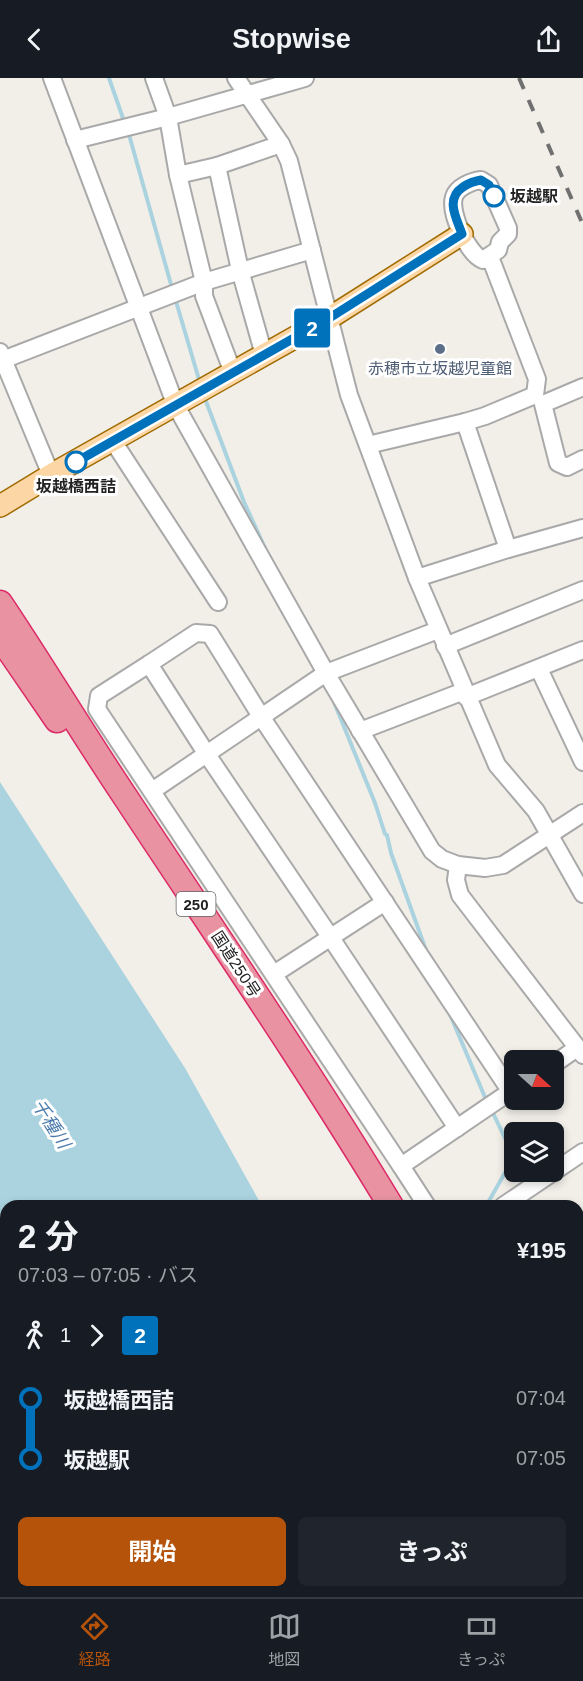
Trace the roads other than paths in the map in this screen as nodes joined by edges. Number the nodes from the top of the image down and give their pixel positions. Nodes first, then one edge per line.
1 (52, 78) edge
2 (154, 78) edge
3 (237, 78) edge
4 (305, 78) edge
5 (246, 95) junction
6 (168, 117) junction
7 (75, 140) junction
8 (281, 144) junction
9 (217, 166) junction
10 (178, 175) junction
11 (462, 234) junction
12 (312, 250) junction
13 (490, 257) junction
14 (240, 270) junction
15 (204, 282) junction
16 (138, 306) junction
17 (331, 317) junction
18 (264, 355) junction
19 (1, 357) edge
20 (233, 373) junction
21 (583, 387) edge
22 (539, 399) junction
23 (176, 406) junction
24 (465, 422) junction
25 (113, 441) junction
26 (368, 445) junction
27 (583, 459) edge
28 (51, 475) junction
29 (0, 506) edge
30 (583, 528) edge
31 (508, 549) junction
32 (417, 578) junction
33 (583, 590) edge
34 (218, 602) dead end
35 (0, 603) edge
36 (438, 630) junction
37 (0, 637) edge
38 (445, 646) junction
39 (583, 650) edge
40 (149, 664) junction
41 (539, 669) junction
42 (326, 673) junction
43 (465, 694) junction
44 (262, 718) junction
45 (360, 731) junction
46 (206, 753) junction
47 (583, 762) edge
48 (152, 791) junction
49 (583, 813) edge
50 (549, 835) junction
51 (458, 865) junction
52 (583, 894) edge
53 (385, 902) junction
54 (331, 938) junction
55 (274, 975) junction
56 (580, 1052) edge
57 (564, 1059) edge
58 (504, 1077) edge
59 (504, 1096) edge
60 (457, 1128) junction
61 (583, 1152) edge
62 (402, 1166) junction
63 (371, 1200) edge
64 (387, 1200) edge
65 (423, 1200) edge
66 (512, 1200) edge

1 - 7 street
2 - 6 street
3 - 5 street
4 - 5 street
5 - 6 street
5 - 8 street
6 - 7 street
6 - 10 street
7 - 16 street
8 - 9 street
8 - 12 street
9 - 10 street
9 - 14 street
10 - 15 street
11 - 13 street
11 - 13 street
11 - 17 main road
12 - 14 street
12 - 17 street
13 - 22 street
14 - 15 street
14 - 18 street
15 - 16 street
15 - 20 street
16 - 19 street
16 - 23 street
17 - 18 main road
17 - 26 street
18 - 20 main road
19 - 28 street
20 - 23 main road
21 - 22 street
22 - 24 street
22 - 27 street
23 - 25 main road
23 - 42 street
24 - 26 street
24 - 31 street
25 - 28 main road
25 - 34 street
26 - 32 street
28 - 29 main road
30 - 31 street
31 - 32 street
32 - 36 street
33 - 38 street
35 - 64 highway, 国道250号 / 250
36 - 38 street
36 - 42 street
37 - 63 highway, 国道250号 / 250
38 - 43 street
39 - 41 street
40 - 44 street
40 - 46 street
40 - 48 street
41 - 43 street
41 - 47 street
42 - 44 street
42 - 45 street
43 - 45 street
43 - 50 street
44 - 46 street
44 - 53 street
45 - 51 street
46 - 48 street
46 - 54 street
48 - 55 street
49 - 50 street
50 - 51 street
50 - 52 street
51 - 56 street
53 - 54 street
53 - 58 street
54 - 55 street
54 - 60 street
55 - 62 street
56 - 57 street
59 - 60 street
60 - 62 street
61 - 66 street
62 - 65 street

